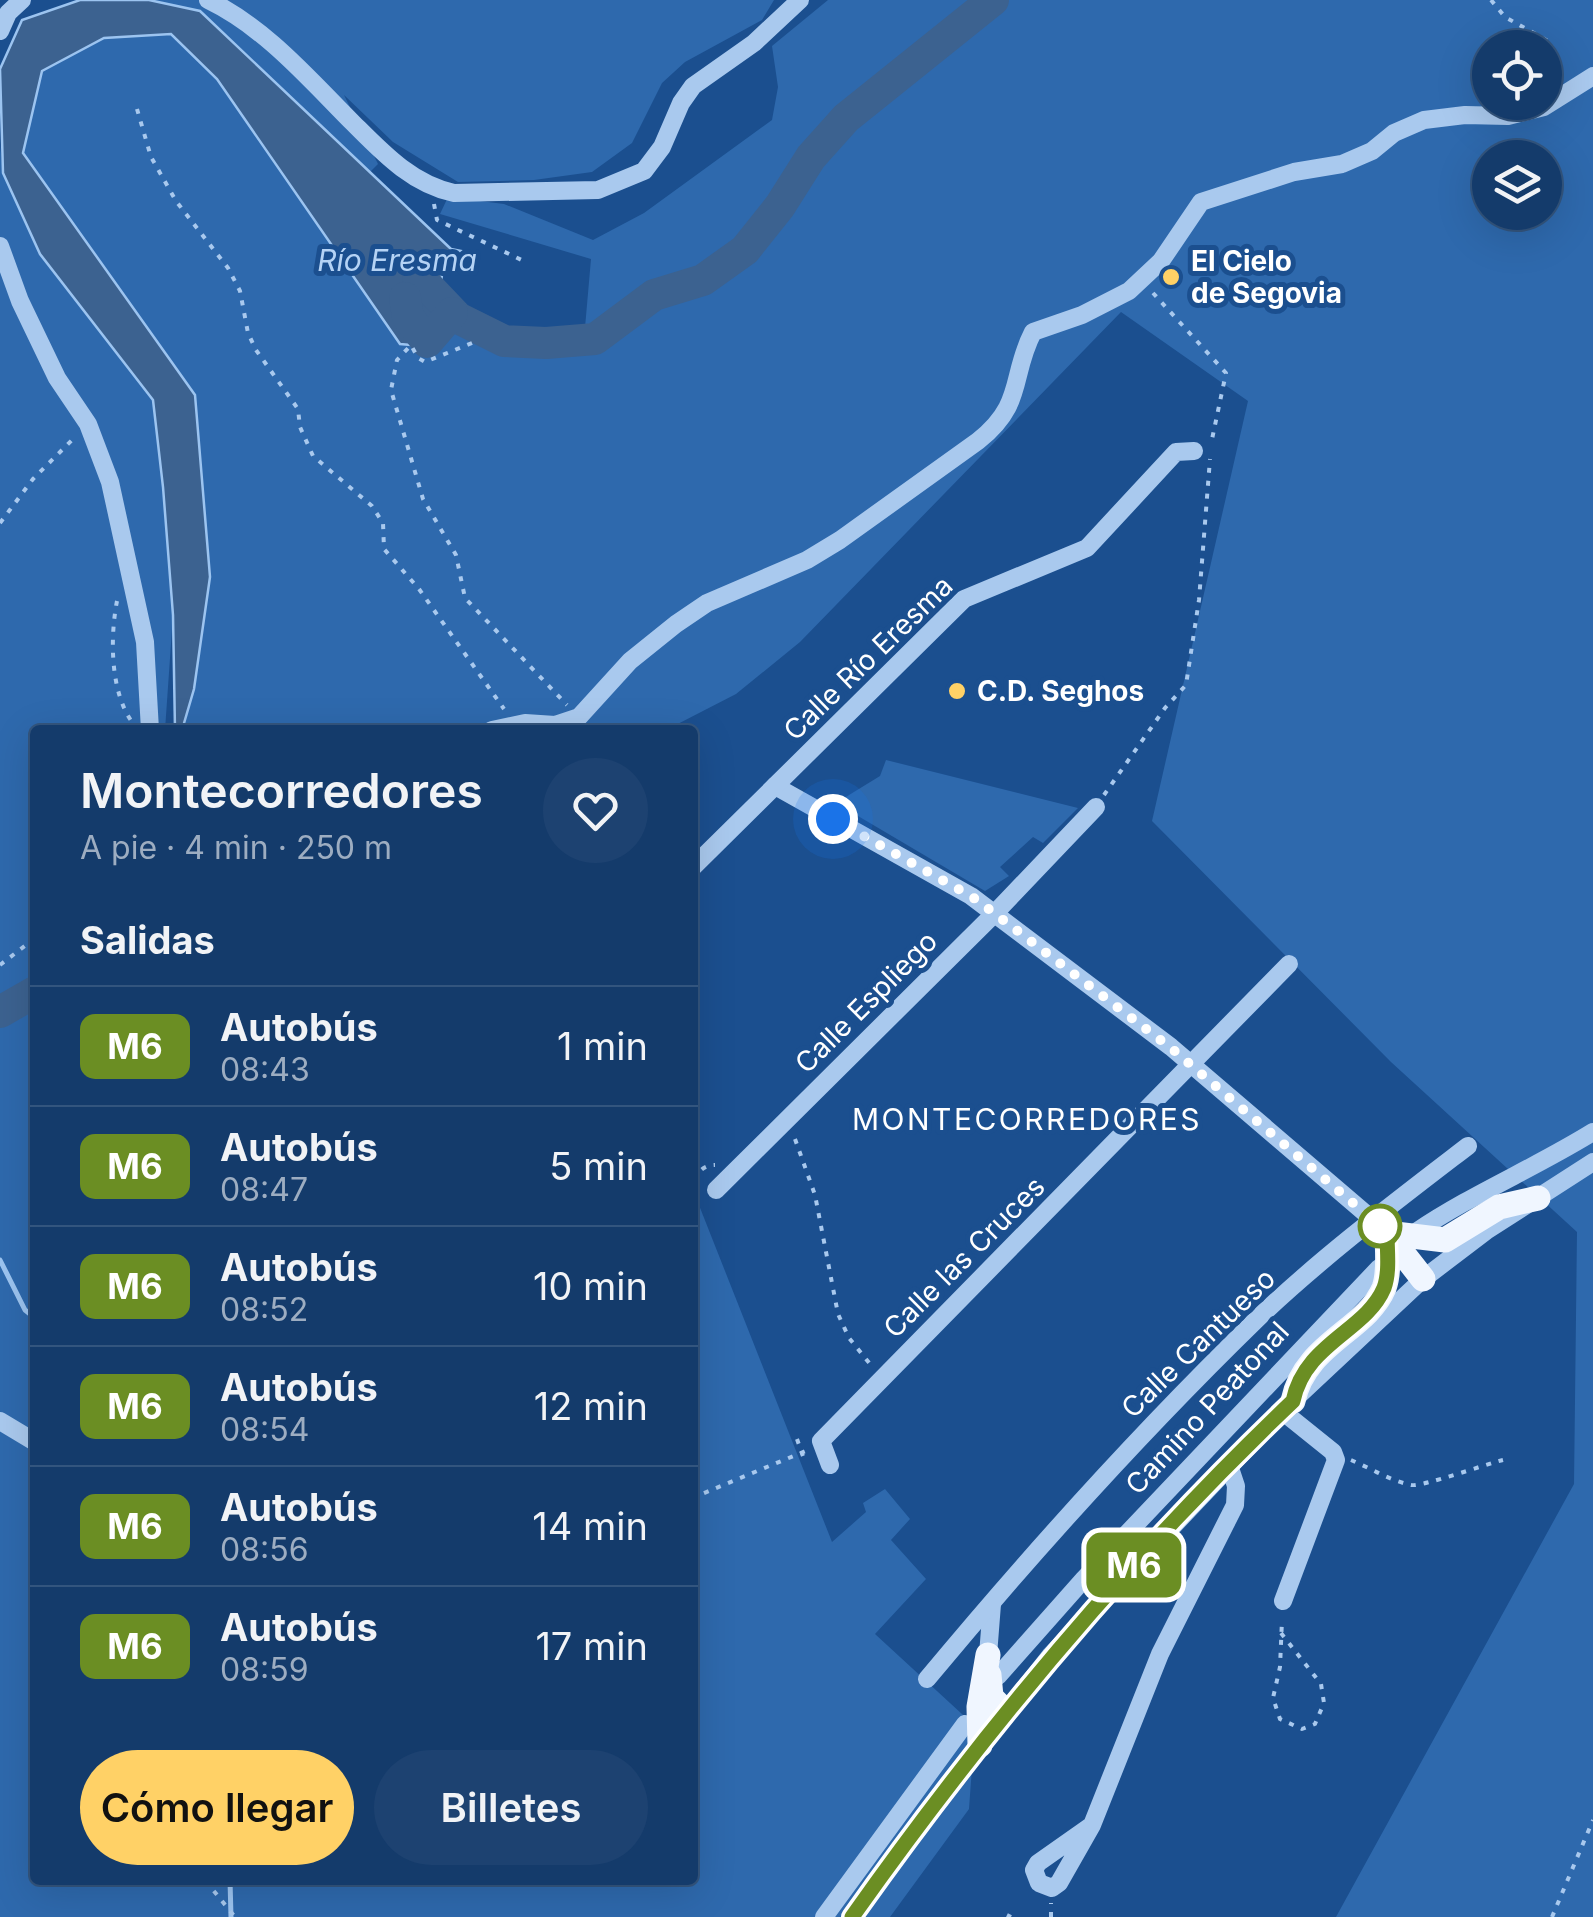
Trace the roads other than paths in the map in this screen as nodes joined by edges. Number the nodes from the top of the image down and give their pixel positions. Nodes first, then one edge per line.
1 (22, 0) edge
2 (208, 0) edge
3 (800, 0) edge
4 (0, 31) edge
5 (1593, 76) edge
6 (0, 246) edge
7 (1194, 450) dead end
8 (150, 725) edge
9 (512, 725) edge
10 (555, 725) edge
11 (555, 725) edge
12 (775, 786) junction
13 (1096, 807) road end
14 (698, 862) edge
15 (994, 913) junction
16 (1289, 964) dead end
17 (1192, 1065) junction
18 (1593, 1132) edge
19 (1468, 1146) dead end
20 (1593, 1162) edge
21 (716, 1190) dead end
22 (1538, 1198) junction
23 (1380, 1226) junction
24 (1416, 1232) dead end
25 (1379, 1268) dead end
26 (1423, 1278) junction
27 (1287, 1406) junction
28 (0, 1421) edge
29 (30, 1439) edge
30 (830, 1465) dead end
31 (1229, 1466) junction
32 (1283, 1600) road end
33 (992, 1604) junction
34 (993, 1666) junction
35 (927, 1679) dead end
36 (1005, 1712) junction
37 (972, 1734) junction
38 (1092, 1826) dead end
39 (824, 1917) edge
40 (852, 1917) edge

1 - 4 street
2 - 3 street
5 - 10 street
6 - 8 street
7 - 12 street, Calle Río Eresma
9 - 11 street
12 - 14 street, Calle Río Eresma
12 - 15 street
13 - 15 street, Calle Espliego
15 - 17 street
15 - 21 street, Calle Espliego
16 - 17 street, Calle las Cruces
17 - 23 street
17 - 30 street, Calle las Cruces
18 - 24 street
19 - 23 street, Calle Cantueso
20 - 22 street
22 - 23 main road
22 - 26 street
23 - 26 main road
23 - 27 main road
23 - 33 street, Calle Cantueso
25 - 34 street, Camino Peatonal
26 - 27 street
27 - 31 street
27 - 32 street
28 - 29 street
31 - 36 street
31 - 38 street
33 - 34 street
33 - 35 street, Calle Cantueso
34 - 36 main road
34 - 37 main road
36 - 37 street
37 - 39 street
37 - 40 street

